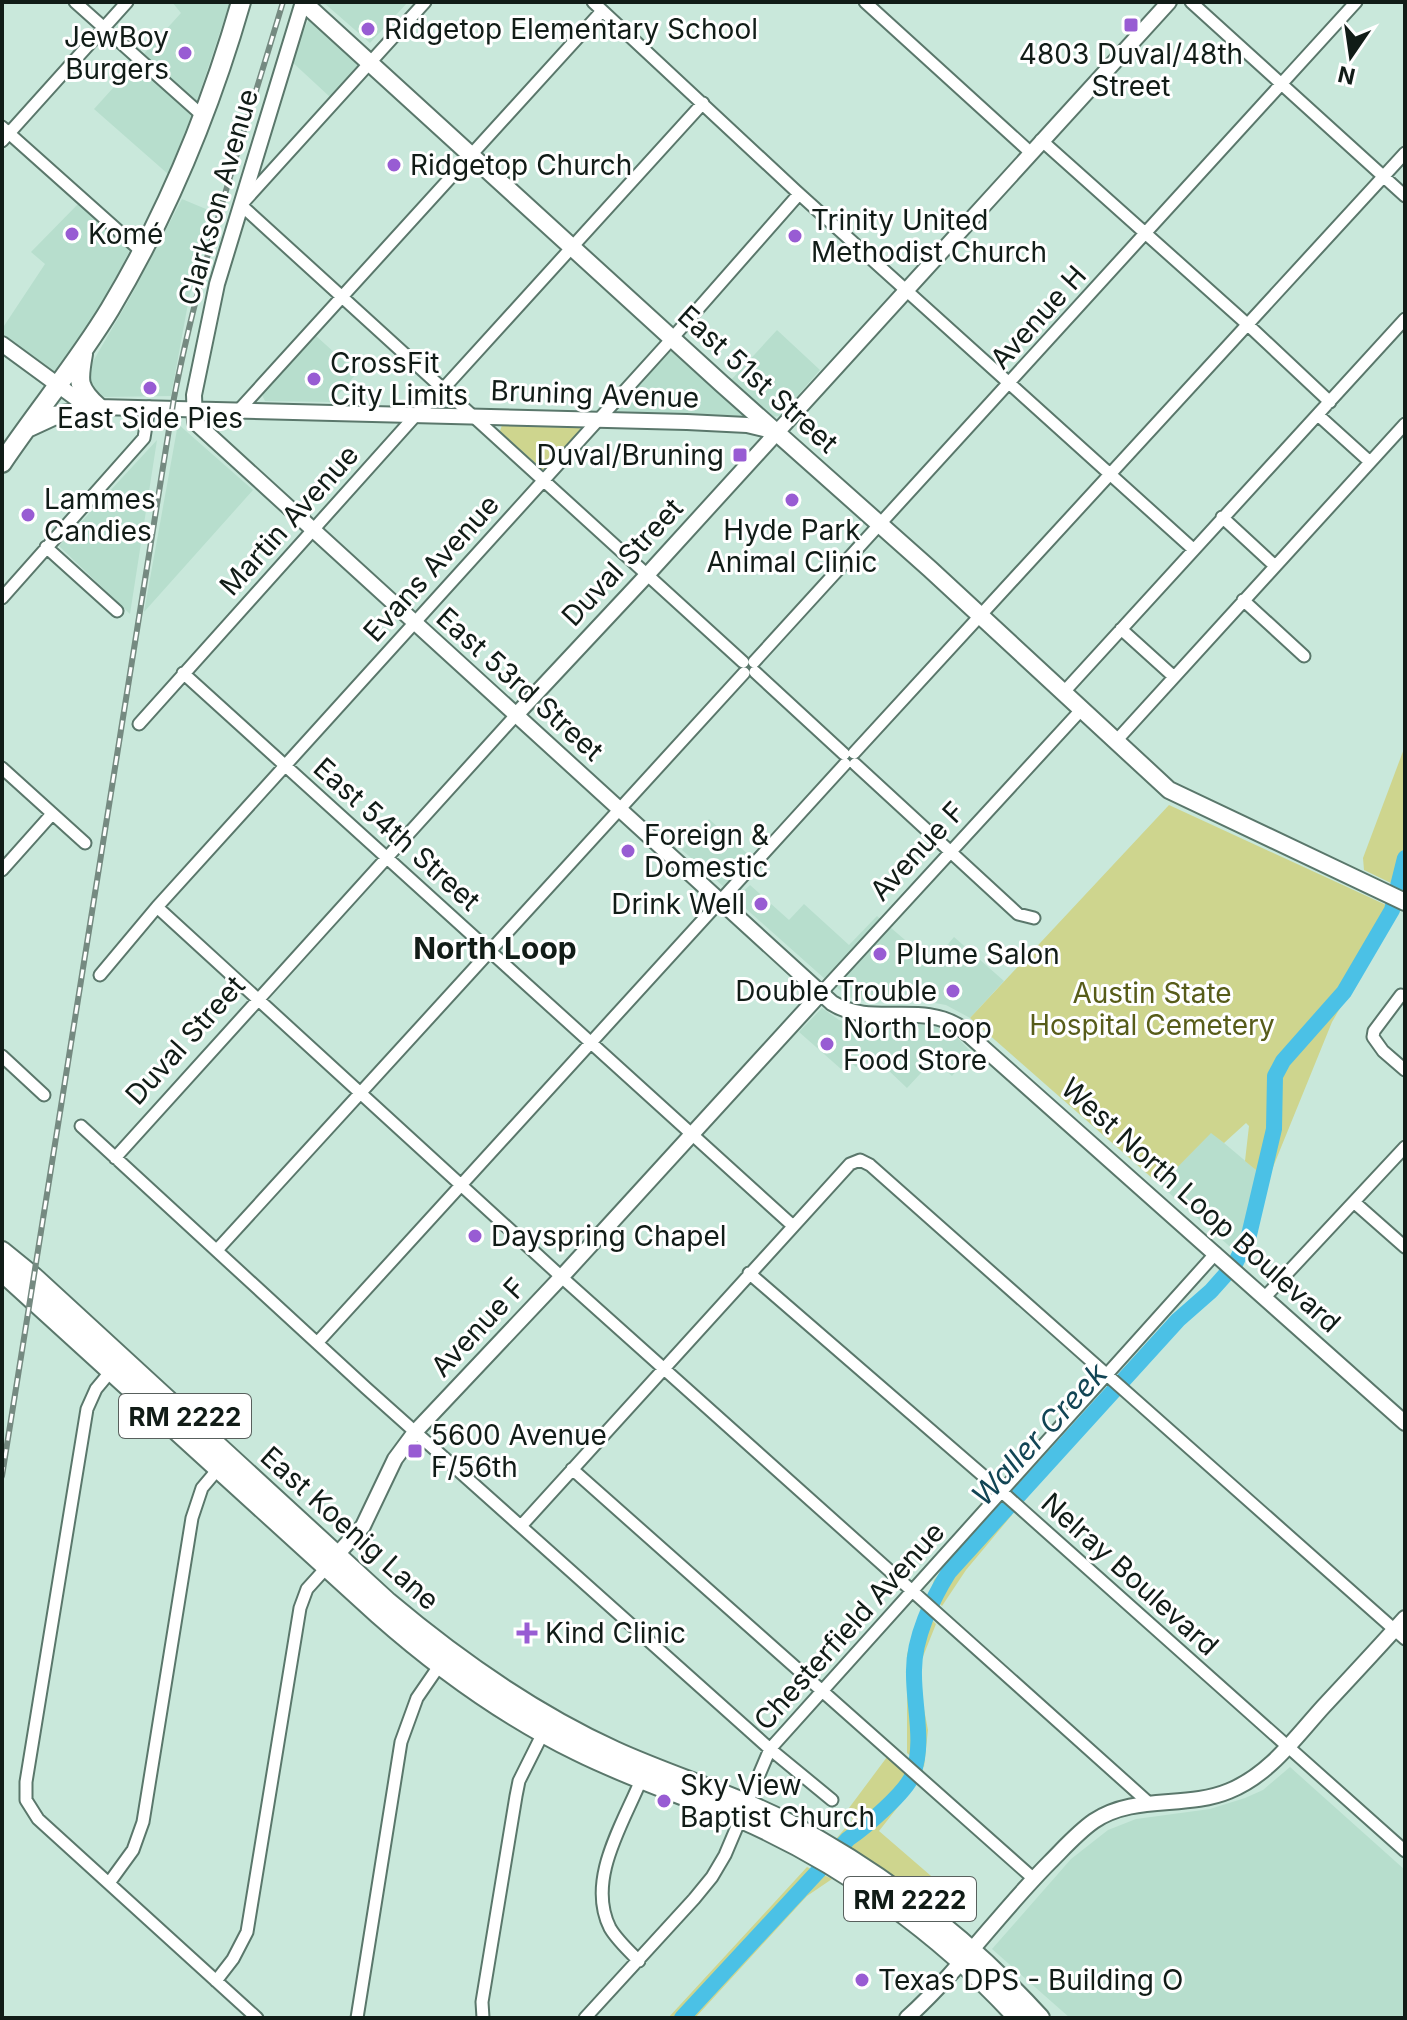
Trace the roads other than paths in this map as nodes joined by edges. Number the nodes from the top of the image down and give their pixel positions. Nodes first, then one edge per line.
1 (75, 2) edge
2 (127, 2) edge
3 (241, 2) edge
4 (303, 2) edge
5 (425, 2) edge
6 (593, 2) edge
7 (865, 2) edge
8 (1169, 2) edge
9 (1191, 2) edge
10 (1356, 2) edge
11 (602, 11) junction
12 (104, 28) junction
13 (371, 63) junction
14 (1280, 84) junction
15 (703, 103) junction
16 (204, 117) junction
17 (4, 134) edge
18 (1041, 140) junction
19 (1030, 152) junction
20 (1405, 153) edge
21 (471, 154) junction
22 (1384, 177) junction
23 (799, 194) junction
24 (1405, 196) edge
25 (241, 205) junction
26 (1145, 233) junction
27 (571, 246) junction
28 (141, 251) junction
29 (906, 291) junction
30 (342, 296) junction
31 (1405, 319) edge
32 (1247, 324) junction
33 (673, 338) junction
34 (2, 344) edge
35 (84, 347) junction
36 (1011, 383) junction
37 (58, 385) junction
38 (444, 388) junction
39 (1330, 402) junction
40 (98, 407) junction
41 (149, 407) junction
42 (194, 409) junction
43 (239, 410) junction
44 (416, 415) junction
45 (1318, 415) junction
46 (472, 416) junction
47 (596, 420) junction
48 (1405, 424) edge
49 (26, 428) junction
50 (776, 432) junction
51 (1370, 462) junction
52 (2, 463) edge
53 (1110, 475) junction
54 (542, 481) junction
55 (1222, 517) junction
56 (879, 524) junction
57 (313, 530) junction
58 (46, 547) junction
59 (1193, 549) junction
60 (1275, 566) junction
61 (647, 575) junction
62 (2, 598) edge
63 (1243, 600) junction
64 (117, 611) dead end
65 (980, 616) junction
66 (414, 622) junction
67 (1121, 629) junction
68 (1304, 656) dead end
69 (749, 667) junction
70 (183, 673) junction
71 (1173, 676) junction
72 (1063, 693) junction
73 (1081, 710) junction
74 (516, 715) junction
75 (139, 724) dead end
76 (1116, 741) junction
77 (850, 759) junction
78 (284, 764) junction
79 (2, 768) edge
80 (619, 809) junction
81 (52, 814) junction
82 (85, 843) dead end
83 (951, 852) junction
84 (388, 857) junction
85 (2, 870) edge
86 (720, 902) junction
87 (1405, 902) edge
88 (157, 907) junction
89 (1034, 918) dead end
90 (492, 951) junction
91 (100, 975) dead end
92 (821, 993) junction
93 (1401, 995) dead end
94 (257, 998) junction
95 (961, 1028) joint
96 (592, 1043) junction
97 (2, 1056) edge
98 (1405, 1070) edge
99 (361, 1093) junction
100 (44, 1095) dead end
101 (81, 1126) dead end
102 (692, 1135) junction
103 (1405, 1147) edge
104 (115, 1158) junction
105 (462, 1185) junction
106 (1355, 1203) junction
107 (792, 1225) junction
108 (1405, 1247) edge
109 (217, 1250) junction
110 (2, 1251) edge
111 (1226, 1262) junction
112 (2, 1272) edge
113 (749, 1273) junction
114 (561, 1277) junction
115 (1265, 1297) junction
116 (317, 1343) junction
117 (663, 1368) junction
118 (111, 1371) junction
119 (1116, 1382) junction
120 (1405, 1423) edge
121 (415, 1432) junction
122 (218, 1469) junction
123 (572, 1469) junction
124 (1010, 1499) junction
125 (521, 1526) junction
126 (332, 1562) junction
127 (912, 1591) junction
128 (1405, 1618) edge
129 (1400, 1634) edge
130 (444, 1659) junction
131 (822, 1692) junction
132 (543, 1733) junction
133 (1287, 1747) junction
134 (770, 1749) junction
135 (641, 1780) junction
136 (832, 1800) dead end
137 (1149, 1803) junction
138 (744, 1811) junction
139 (1405, 1851) edge
140 (1034, 1879) junction
141 (109, 1883) junction
142 (966, 1956) junction
143 (639, 1961) junction
144 (216, 1981) junction
145 (257, 2018) edge
146 (357, 2018) edge
147 (483, 2018) edge
148 (585, 2018) edge
149 (907, 2018) edge
150 (1018, 2018) edge
151 (1040, 2018) edge

1 - 12 street
2 - 12 street
3 - 16 main road
4 - 13 main road, East 51st Street
4 - 25 street, Clarkson Avenue
5 - 13 street
6 - 11 street
7 - 19 street
8 - 18 street, Duval Street
9 - 14 street
10 - 14 street, Avenue H
11 - 15 street
11 - 21 street
12 - 16 street
12 - 17 street
13 - 21 main road, East 51st Street
13 - 25 street
14 - 22 street
14 - 26 street, Avenue H
15 - 23 street
15 - 27 street, Martin Avenue
16 - 28 main road
17 - 28 street
18 - 19 street, Duval Street
18 - 26 street
19 - 29 street, Duval Street
20 - 22 street
21 - 27 main road, East 51st Street
21 - 30 street
22 - 24 street
22 - 32 street
23 - 29 street
23 - 33 street, Evans Avenue
25 - 30 street
25 - 42 street, Clarkson Avenue
26 - 32 street
26 - 36 street, Avenue H
27 - 33 main road, East 51st Street
27 - 38 street, Martin Avenue
28 - 35 main road
29 - 36 street
29 - 50 street, Duval Street
30 - 38 street
30 - 43 street
31 - 39 street
32 - 39 street
32 - 53 street
33 - 47 street, Evans Avenue
33 - 50 main road, East 51st Street
34 - 37 street
35 - 37 main road
35 - 40 main road
36 - 53 street
36 - 56 street, Avenue H
37 - 40 street
37 - 49 main road
38 - 44 street, Martin Avenue
38 - 46 street
39 - 45 street
40 - 41 street
40 - 49 main road
41 - 42 street, Bruning Avenue
41 - 58 street
42 - 43 street, Bruning Avenue
42 - 57 street, East 53rd Street
43 - 44 street, Bruning Avenue
44 - 46 street, Bruning Avenue
44 - 57 street, Martin Avenue
45 - 51 street
45 - 55 street
46 - 47 street, Bruning Avenue
46 - 54 street
47 - 50 street, Bruning Avenue
47 - 54 street, Evans Avenue
48 - 51 street
49 - 52 main road
50 - 56 main road, East 51st Street
50 - 61 street, Duval Street
51 - 60 street
53 - 59 street
53 - 65 street
54 - 61 street
54 - 66 street, Evans Avenue
55 - 59 street
55 - 60 street
56 - 65 main road, East 51st Street
56 - 69 street, Avenue H
57 - 66 street, East 53rd Street
57 - 70 street, Martin Avenue
58 - 62 street
58 - 64 street
59 - 67 street
60 - 63 street
61 - 69 street
61 - 74 street, Duval Street
63 - 68 street
63 - 71 street
65 - 72 main road, East 51st Street
65 - 77 street
66 - 74 street, East 53rd Street
66 - 78 street, Evans Avenue
67 - 71 street
67 - 72 street
69 - 77 street
69 - 80 street, Avenue H
70 - 75 street, Martin Avenue
70 - 78 street, East 54th Street
71 - 76 street
72 - 73 main road, East 51st Street
73 - 76 main road, East 51st Street
73 - 83 street, Avenue F
74 - 80 street, East 53rd Street
74 - 84 street, Duval Street
76 - 87 main road, East 51st Street
77 - 83 street
77 - 86 street
78 - 84 street, East 54th Street
78 - 88 street, Evans Avenue
79 - 81 street
80 - 86 street, East 53rd Street
80 - 90 street, Avenue H
81 - 82 street
81 - 85 street
83 - 89 street
83 - 92 street, Avenue F
84 - 90 street, East 54th Street
84 - 94 street, Duval Street
86 - 92 street, East 53rd Street
86 - 96 street
88 - 91 street, Evans Avenue
88 - 94 street
90 - 96 street, East 54th Street
90 - 99 street, Avenue H
92 - 95 street, East 53rd Street
92 - 102 street, Avenue F
93 - 98 street
94 - 99 street
94 - 104 street, Duval Street
95 - 111 street, West North Loop Boulevard
96 - 102 street, East 54th Street
96 - 105 street
97 - 100 street
99 - 105 street
99 - 109 street, Avenue H
101 - 104 street
102 - 107 street, East 54th Street
102 - 114 street, Avenue F
103 - 106 street
104 - 109 street
105 - 114 street
105 - 116 street
106 - 108 street
106 - 115 street
107 - 113 street
107 - 119 street
109 - 116 street
110 - 126 main road, East Koenig Lane / RM 2222
111 - 115 street, West North Loop Boulevard
111 - 119 street, Chesterfield Avenue
112 - 118 main road, East Koenig Lane / RM 2222
113 - 117 street
113 - 124 street, Nelray Boulevard
114 - 117 street
114 - 121 street, Avenue F
115 - 120 street, West North Loop Boulevard
116 - 121 street
117 - 123 street
117 - 127 street
118 - 122 main road, East Koenig Lane / RM 2222
118 - 141 street
119 - 124 street, Chesterfield Avenue
119 - 129 street
121 - 125 street
121 - 126 street, Avenue F
122 - 126 main road, East Koenig Lane / RM 2222
122 - 141 street
123 - 125 street
123 - 131 street
124 - 127 street, Chesterfield Avenue
124 - 133 street, Nelray Boulevard
125 - 134 street
126 - 130 main road, East Koenig Lane / RM 2222
126 - 144 street, Avenue F
127 - 131 street, Chesterfield Avenue
127 - 137 street
128 - 129 street
129 - 133 street
130 - 132 main road, RM 2222
130 - 138 main road, RM 2222
130 - 146 street
131 - 134 street, Chesterfield Avenue
131 - 140 street
132 - 135 main road, RM 2222
132 - 147 street
133 - 137 street
133 - 139 street, Nelray Boulevard
134 - 136 street
134 - 138 street, Chesterfield Avenue
135 - 138 main road, RM 2222
135 - 143 street
137 - 140 street
138 - 142 main road, RM 2222
138 - 143 street, Chesterfield Avenue
140 - 142 street
141 - 144 street
142 - 149 street
142 - 150 main road, RM 2222
142 - 151 main road, RM 2222
143 - 148 street, Chesterfield Avenue
144 - 145 street

